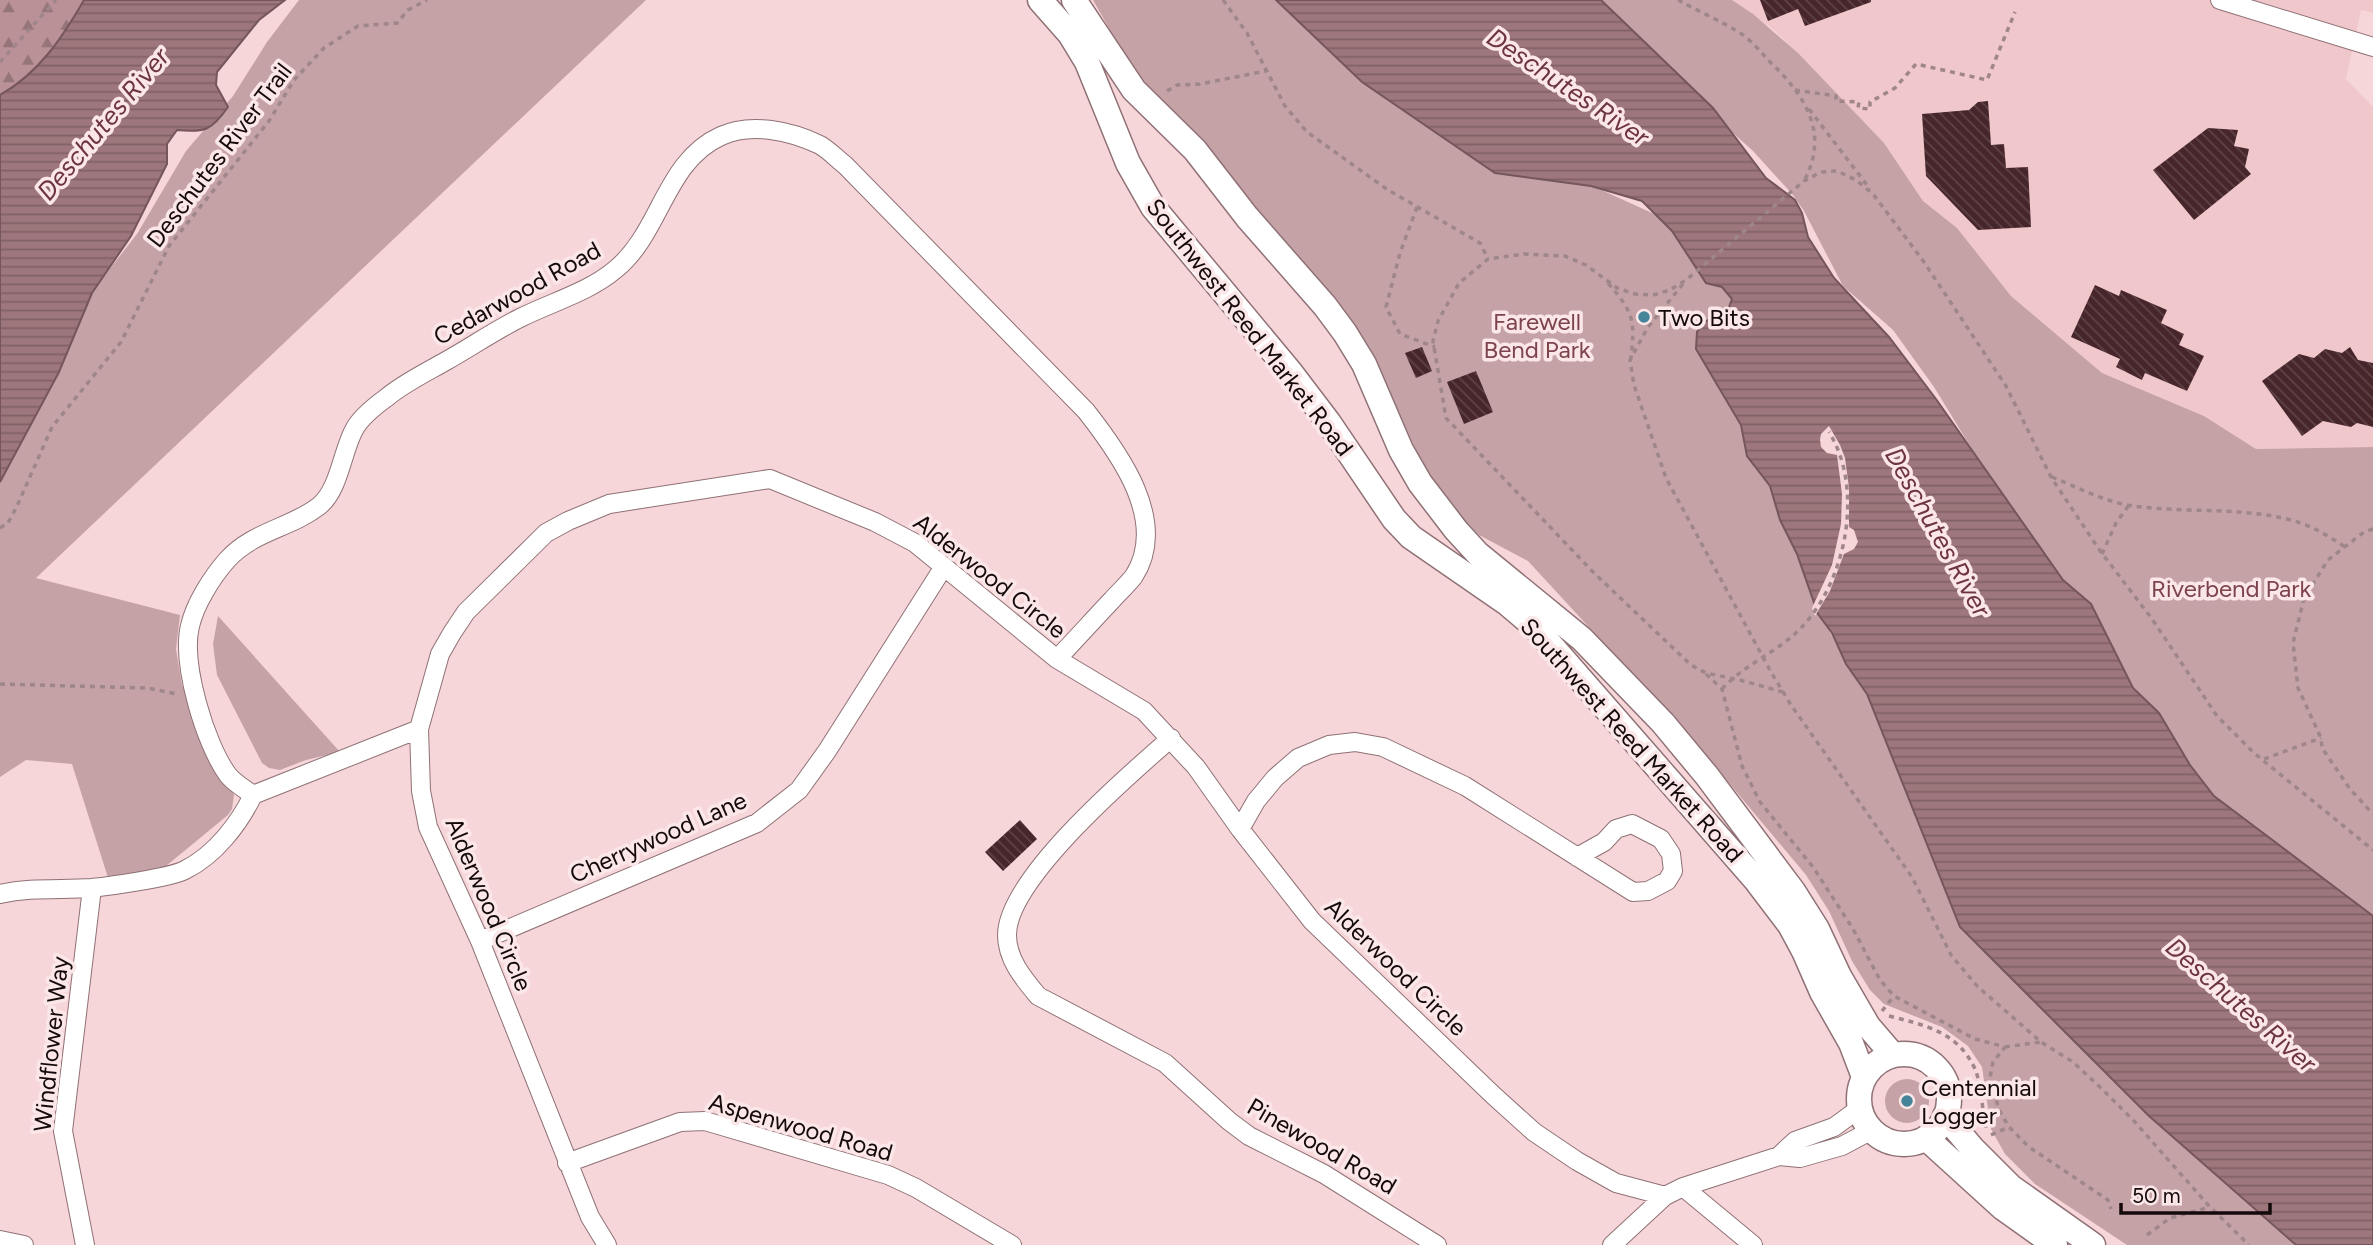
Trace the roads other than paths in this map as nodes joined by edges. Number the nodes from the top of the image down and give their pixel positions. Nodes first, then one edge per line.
1 (1040, 0) edge
2 (1074, 0) edge
3 (2220, 0) edge
4 (2373, 47) edge
5 (943, 568) junction
6 (1057, 659) junction
7 (419, 729) junction
8 (1171, 738) junction
9 (253, 795) junction
10 (1240, 829) junction
11 (1577, 857) junction
12 (92, 888) junction
13 (0, 894) edge
14 (480, 941) junction
15 (1893, 1055) junction
16 (1864, 1077) junction
17 (1860, 1108) junction
18 (1945, 1116) junction
19 (1872, 1130) junction
20 (1926, 1138) junction
21 (1779, 1156) junction
22 (567, 1163) junction
23 (1683, 1188) junction
24 (1664, 1196) junction
25 (0, 1240) edge
26 (24, 1245) edge
27 (85, 1245) edge
28 (607, 1245) edge
29 (1012, 1245) edge
30 (1437, 1245) edge
31 (1612, 1245) edge
32 (1753, 1245) edge
33 (2055, 1245) edge
34 (2093, 1245) edge

1 - 16 main road, Southwest Reed Market Road
2 - 15 main road, Southwest Reed Market Road
3 - 4 street
5 - 6 street, Alderwood Circle
5 - 7 street, Alderwood Circle
5 - 14 street, Cherrywood Lane
6 - 8 street, Alderwood Circle
6 - 9 street, Cedarwood Road
7 - 9 street
7 - 14 street, Alderwood Circle
8 - 10 street, Alderwood Circle
8 - 30 street, Pinewood Road
9 - 12 street
10 - 11 street
10 - 24 street, Alderwood Circle
11 - 11 street
12 - 13 street
12 - 27 street, Windflower Way
14 - 22 street, Alderwood Circle
15 - 16 main road
15 - 18 main road
16 - 17 main road, Southwest Reed Market Road
17 - 19 main road
17 - 21 street
18 - 20 main road
18 - 34 main road
19 - 20 main road
19 - 21 street
20 - 33 main road
21 - 23 street
22 - 28 street, Alderwood Circle
22 - 29 street, Aspenwood Road
23 - 24 street
23 - 32 street
24 - 31 street
25 - 26 street

